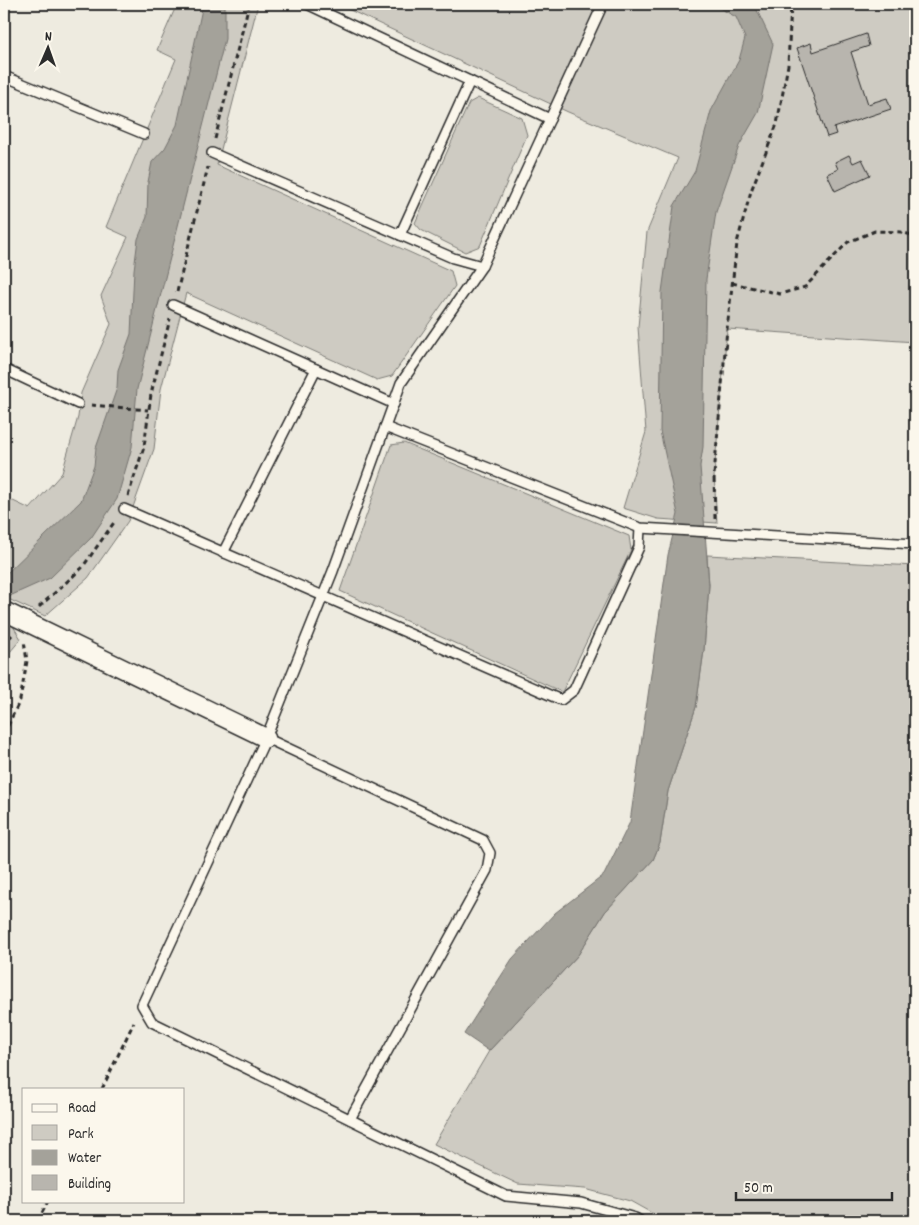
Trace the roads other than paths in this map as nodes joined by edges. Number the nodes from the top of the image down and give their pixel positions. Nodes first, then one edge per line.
1 (307, 4) edge
2 (603, 4) edge
3 (4, 76) edge
4 (470, 81) junction
5 (550, 120) junction
6 (144, 134) dead end
7 (212, 153) road end
8 (400, 235) junction
9 (482, 266) junction
10 (173, 305) road end
11 (4, 369) edge
12 (316, 369) junction
13 (78, 404) road end
14 (394, 404) junction
15 (385, 426) junction
16 (124, 509) road end
17 (640, 528) junction
18 (915, 544) edge
19 (223, 553) junction
20 (323, 596) junction
21 (4, 610) edge
22 (266, 738) junction
23 (350, 1119) junction
24 (640, 1221) edge

1 - 4 lane
2 - 5 lane
3 - 6 lane
4 - 5 lane
4 - 8 lane
5 - 9 lane
7 - 8 lane
8 - 9 lane
9 - 14 lane
10 - 12 lane
11 - 13 lane
12 - 14 lane
12 - 19 lane
14 - 15 lane
15 - 17 lane
15 - 20 lane
16 - 19 lane
17 - 18 lane
17 - 20 lane
19 - 20 lane
20 - 22 lane
21 - 22 street
22 - 23 lane
22 - 23 lane
23 - 24 lane

